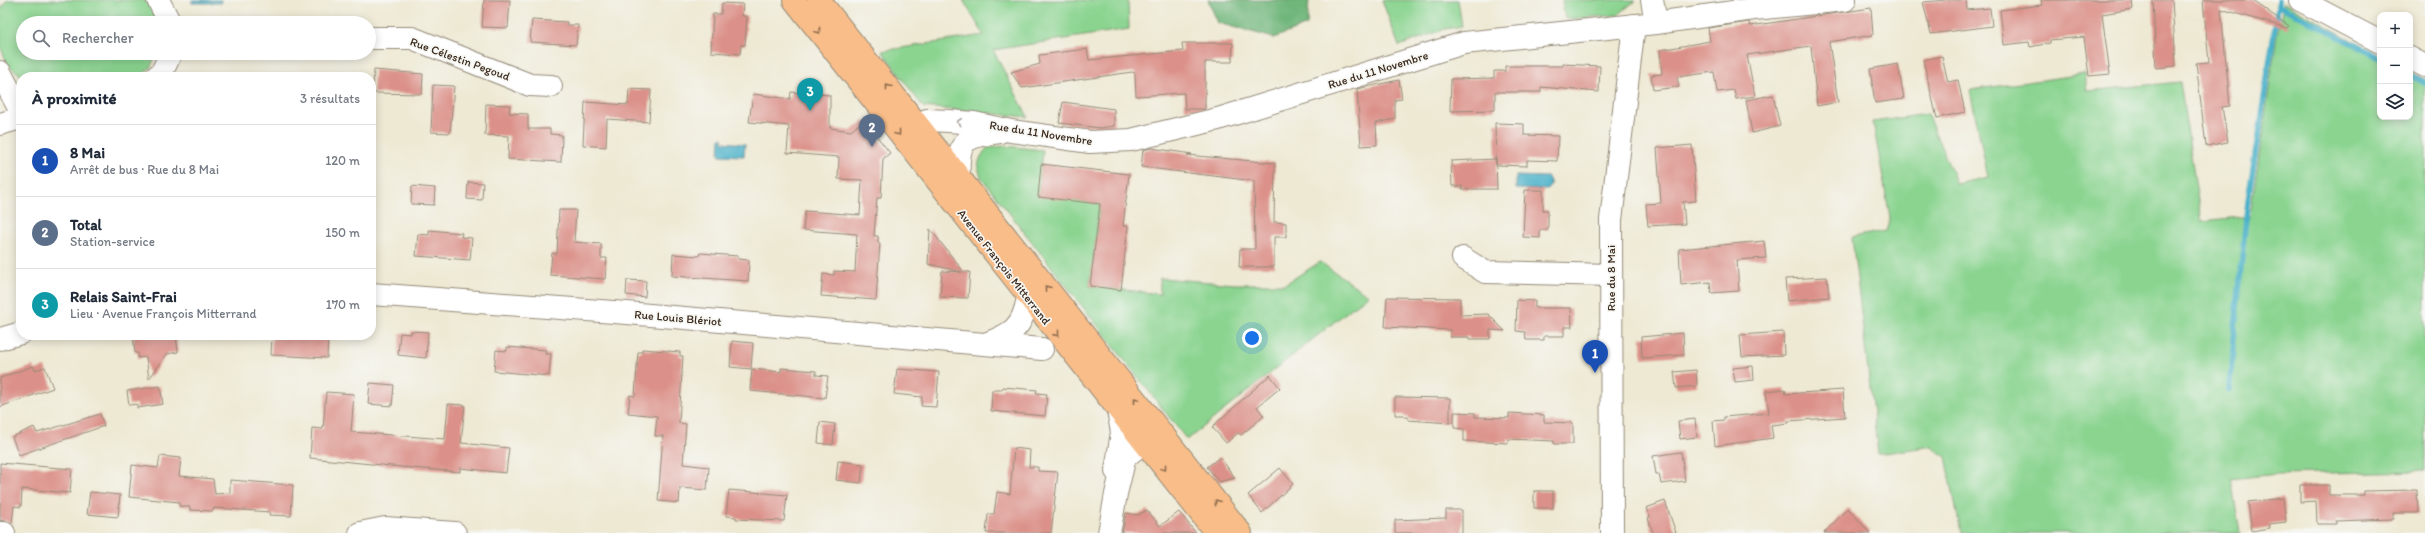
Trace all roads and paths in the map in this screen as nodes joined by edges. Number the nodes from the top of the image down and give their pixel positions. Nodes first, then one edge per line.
1 (158, 0) edge
2 (794, 0) edge
3 (819, 0) edge
4 (1652, 0) edge
5 (1845, 0) edge
6 (2300, 0) edge
7 (1754, 5) edge
8 (166, 16) edge
9 (1656, 23) junction
10 (1634, 25) junction
11 (376, 38) edge
12 (2377, 40) edge
13 (168, 60) edge
14 (2413, 60) edge
15 (2425, 66) edge
16 (0, 72) edge
17 (162, 72) edge
18 (551, 86) dead end
19 (16, 102) edge
20 (16, 119) edge
21 (0, 124) edge
22 (918, 124) junction
23 (1011, 131) junction
24 (958, 176) junction
25 (1463, 258) dead end
26 (1611, 275) junction
27 (376, 294) edge
28 (1028, 297) junction
29 (16, 334) edge
30 (0, 339) edge
31 (986, 344) junction
32 (1042, 349) dead end
33 (1118, 410) junction
34 (1144, 442) junction
35 (1116, 494) junction
36 (0, 533) edge
37 (4, 533) edge
38 (360, 533) edge
39 (455, 533) edge
40 (1109, 533) edge
41 (1216, 533) edge
42 (1241, 533) edge
43 (1612, 533) edge

1 - 8 street
2 -> 28 main road, Avenue François Mitterrand
22 -> 3 main road, Avenue François Mitterrand
4 - 9 street
5 - 7 street, Rue du 11 Novembre
6 - 12 street
7 - 9 street, Rue du 11 Novembre
9 - 10 street, Rue du 11 Novembre
10 - 23 street, Rue du 11 Novembre
10 - 26 street, Rue du 8 Mai
11 - 18 street, Rue Célestin Pegoud
13 - 17 street
14 - 15 street
16 - 19 street
20 - 21 street
23 -> 22 street, Rue du 11 Novembre
22 - 24 main road, Avenue François Mitterrand
23 - 24 street
42 -> 24 main road, Avenue François Mitterrand
25 - 26 street
26 - 43 street, Rue du 8 Mai
27 - 31 street, Rue Louis Blériot
28 - 31 street, Rue Louis Blériot
28 -> 33 main road, Avenue François Mitterrand
29 - 30 street
31 - 32 street, Rue Louis Blériot
33 - 34 main road, Avenue François Mitterrand
33 - 35 street
34 - 35 street
34 -> 41 main road, Avenue François Mitterrand
35 - 40 street
36 - 37 street
38 - 39 street

